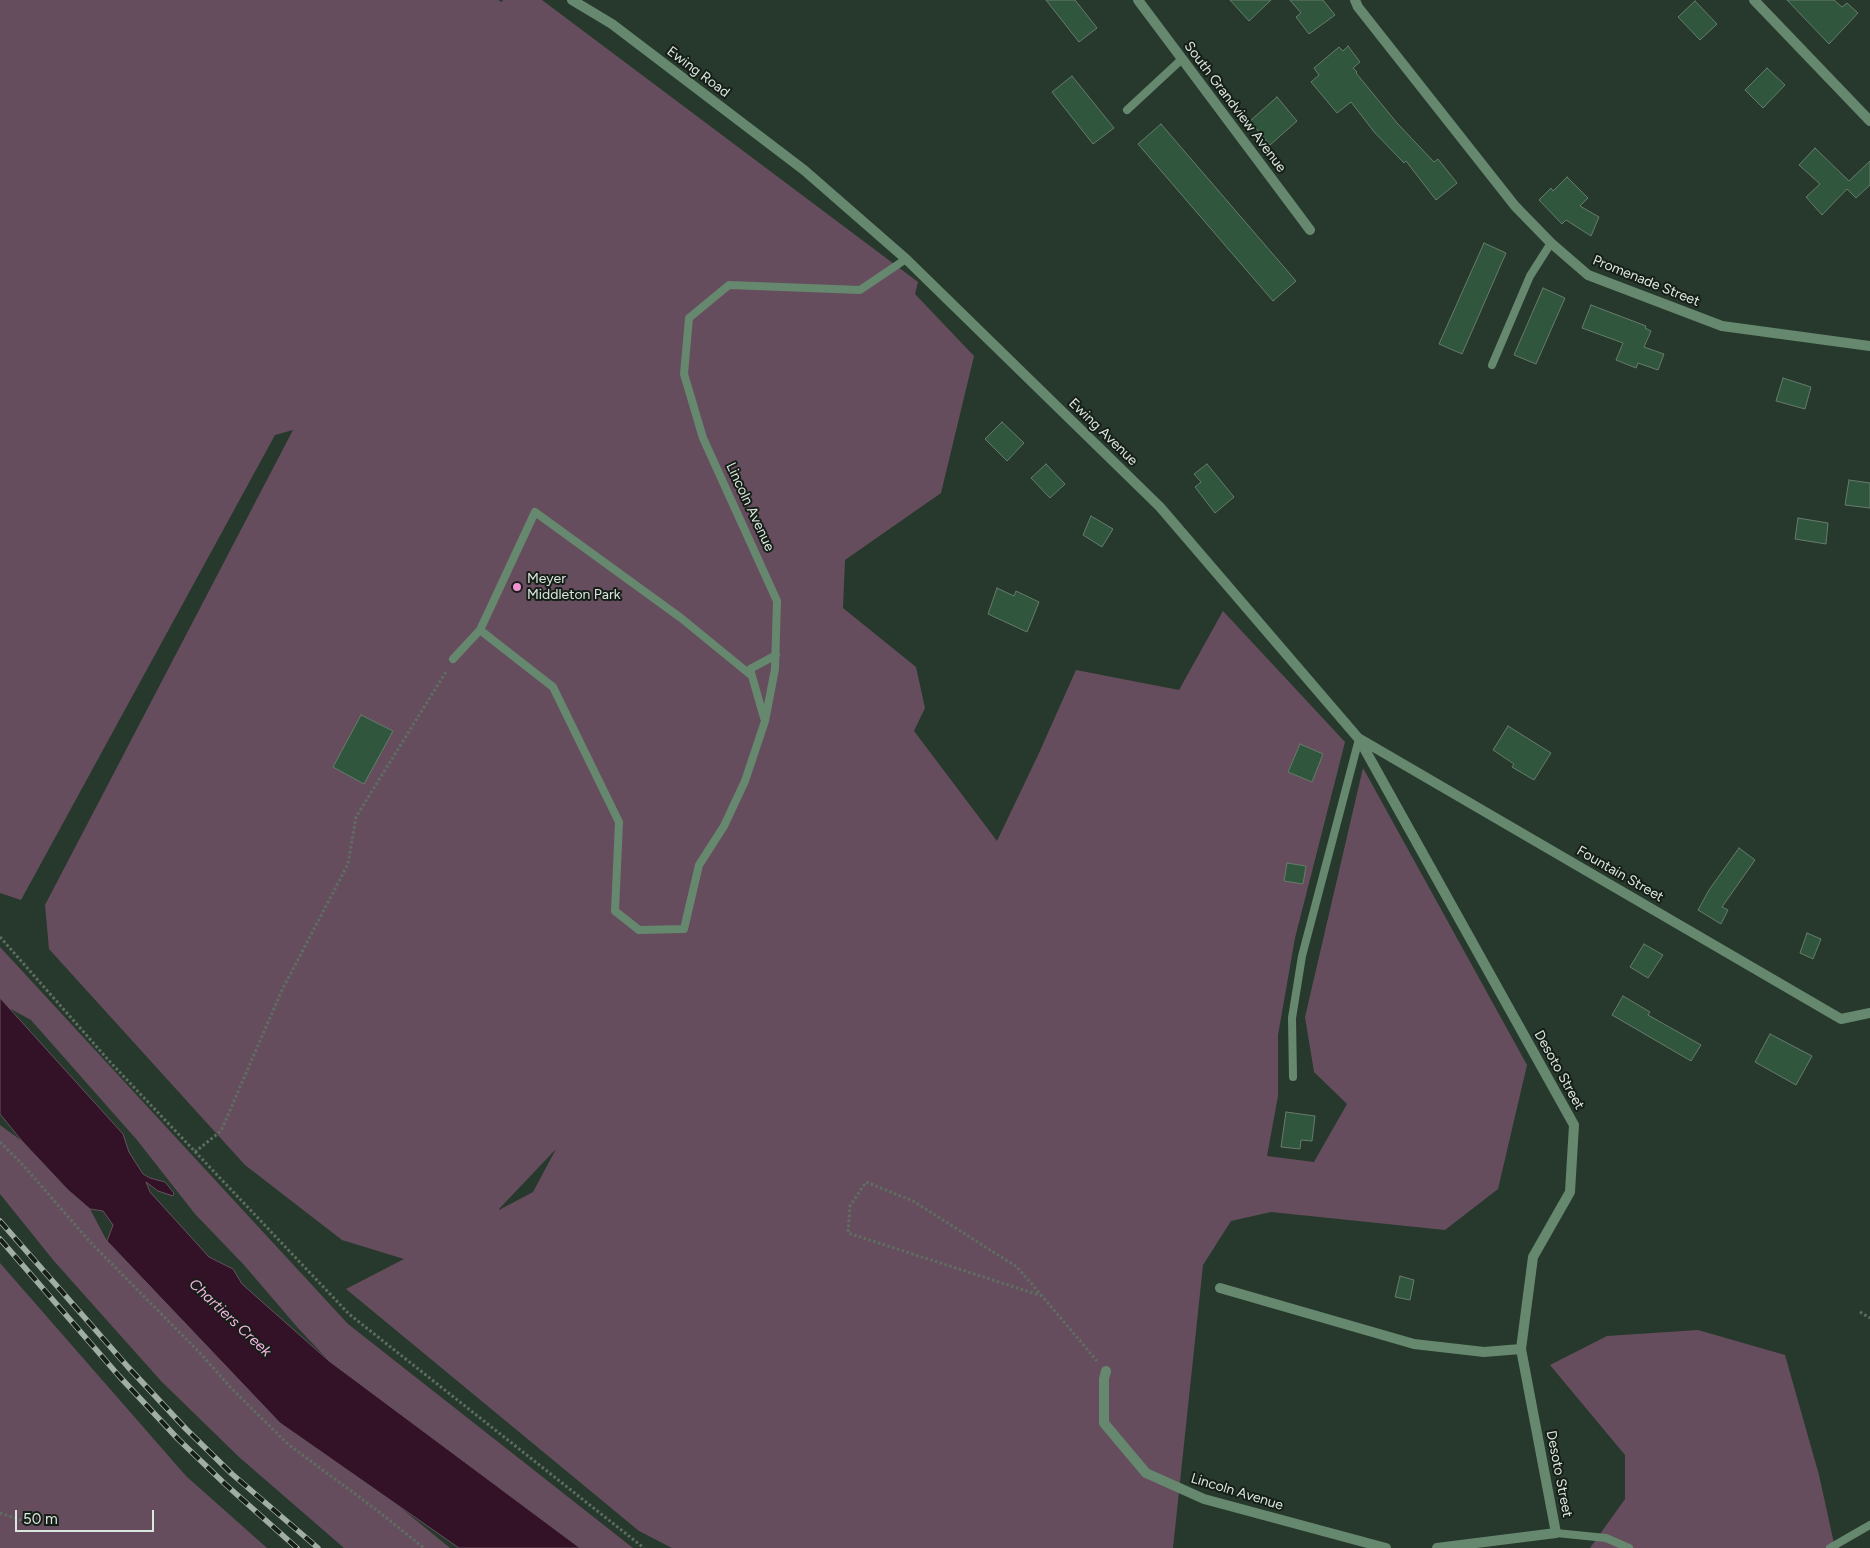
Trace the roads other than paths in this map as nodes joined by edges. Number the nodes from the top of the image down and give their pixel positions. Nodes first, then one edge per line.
1 (572, 0) edge
2 (1138, 0) edge
3 (1355, 0) edge
4 (1754, 0) edge
5 (1182, 59) junction
6 (1127, 110) dead end
7 (1870, 121) edge
8 (804, 170) joint
9 (1310, 230) dead end
10 (1551, 243) junction
11 (906, 258) junction
12 (1870, 346) edge
13 (1492, 365) dead end
14 (480, 630) junction
15 (776, 655) junction
16 (453, 659) road end
17 (752, 676) junction
18 (765, 721) junction
19 (1359, 739) junction
20 (1870, 1013) edge
21 (1292, 1077) dead end
22 (1220, 1288) dead end
23 (1521, 1349) junction
24 (1106, 1371) road end
25 (1870, 1525) edge
26 (1556, 1533) junction
27 (1386, 1548) edge
28 (1437, 1548) edge
29 (1628, 1548) edge
30 (1830, 1548) edge

1 - 8 street, Ewing Road
2 - 5 street, South Grandview Avenue
3 - 10 street, Promenade Street
4 - 7 street
5 - 6 lane
5 - 9 street, South Grandview Avenue
8 - 11 street, Ewing Avenue
10 - 12 street, Promenade Street
10 - 13 lane
11 - 15 lane, Lincoln Avenue
11 - 19 street, Ewing Avenue
14 - 16 lane
14 - 17 lane
14 - 18 lane, Lincoln Avenue
15 - 17 lane
15 - 18 lane, Lincoln Avenue
17 - 18 lane
19 - 20 street, Fountain Street
19 - 21 lane
19 - 23 street, Desoto Street
22 - 23 street
23 - 26 street, Desoto Street
24 - 27 street, Lincoln Avenue
25 - 30 lane
26 - 28 street
26 - 29 lane

